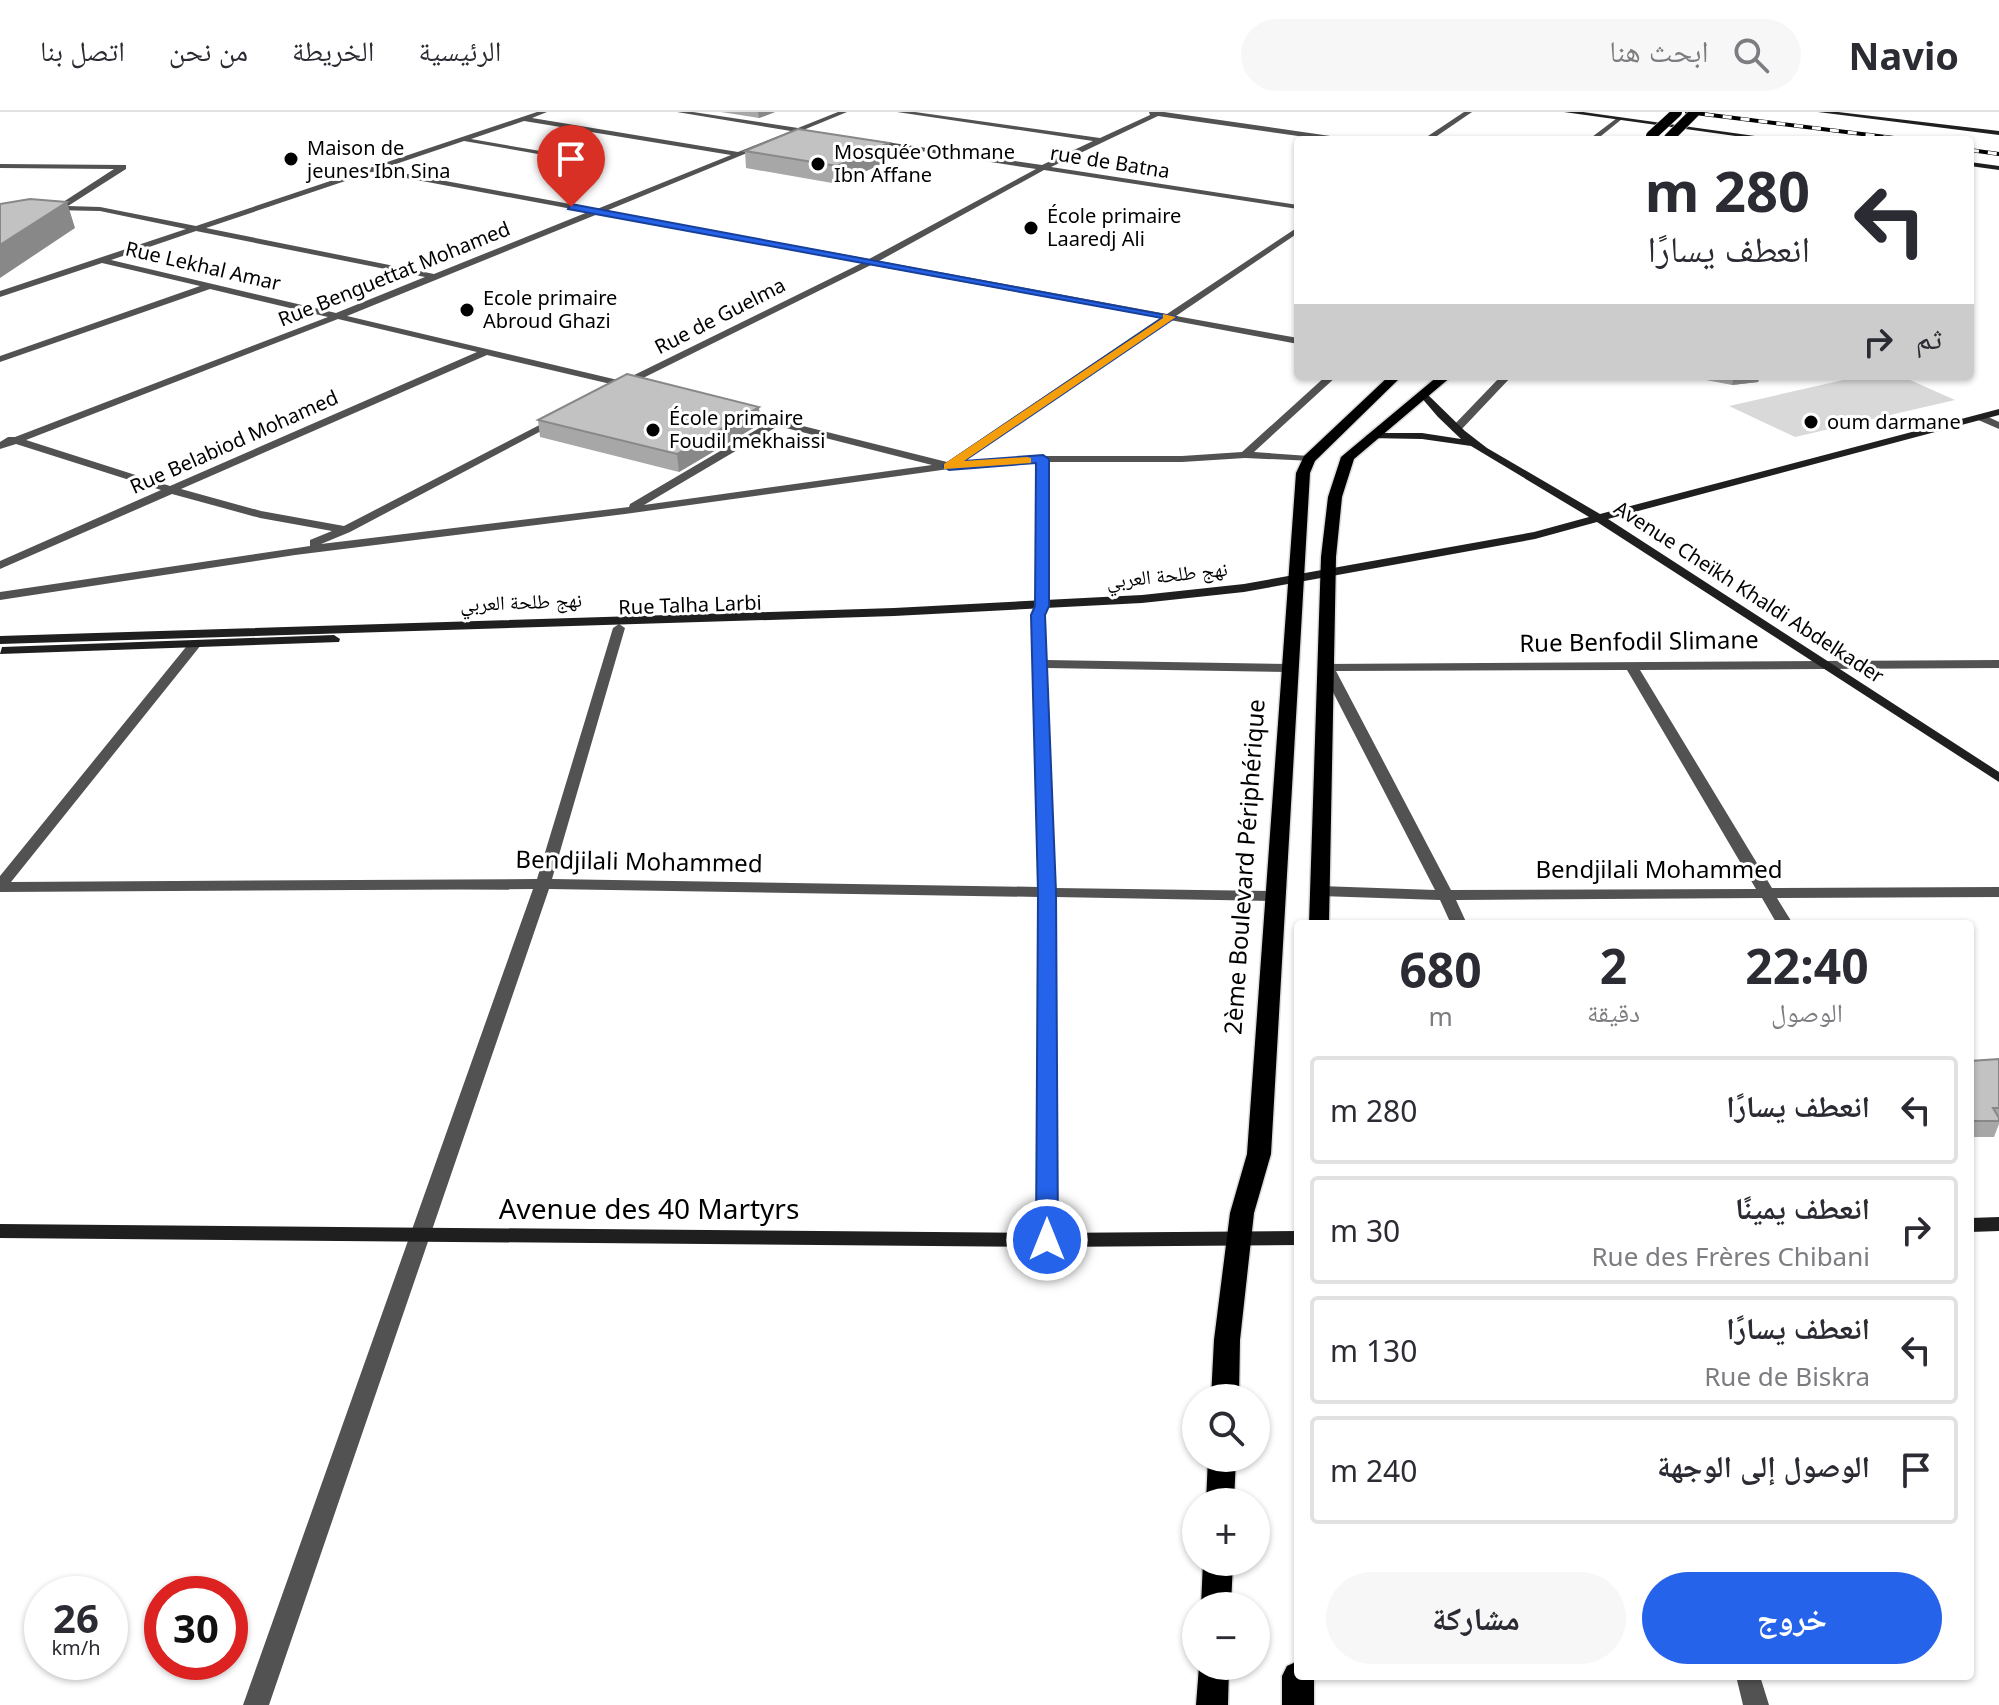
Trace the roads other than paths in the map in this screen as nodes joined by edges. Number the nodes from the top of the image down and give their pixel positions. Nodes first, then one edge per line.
1 (544, 112) edge
2 (680, 112) edge
3 (844, 112) edge
4 (900, 112) edge
5 (1143, 112) edge
6 (1469, 112) edge
7 (1567, 112) edge
8 (1677, 112) edge
9 (1695, 112) edge
10 (1821, 112) edge
11 (1847, 112) edge
12 (1159, 113) edge
13 (1874, 118) junction
14 (523, 119) junction
15 (1619, 119) junction
16 (799, 130) junction
17 (814, 133) edge
18 (1999, 133) edge
19 (1314, 136) edge
20 (1432, 136) edge
21 (1597, 136) edge
22 (1651, 136) edge
23 (1671, 136) edge
24 (1725, 136) edge
25 (463, 140) junction
26 (860, 140) edge
27 (1098, 140) junction
28 (740, 154) junction
29 (552, 155) dead end
30 (1974, 165) edge
31 (0, 166) edge
32 (1043, 168) junction
33 (1999, 168) edge
34 (374, 170) junction
35 (1294, 206) edge
36 (44, 208) edge
37 (58, 208) junction
38 (100, 209) junction
39 (600, 212) junction
40 (43, 218) edge
41 (202, 227) junction
42 (1294, 232) edge
43 (101, 260) junction
44 (870, 262) junction
45 (436, 277) junction
46 (211, 285) junction
47 (0, 294) edge
48 (335, 317) junction
49 (1171, 317) junction
50 (1294, 340) edge
51 (483, 353) junction
52 (0, 359) edge
53 (1328, 380) edge
54 (1392, 380) edge
55 (1441, 380) edge
56 (1503, 380) edge
57 (624, 384) junction
58 (640, 388) edge
59 (610, 392) edge
60 (1424, 394) junction
61 (732, 411) edge
62 (1999, 412) edge
63 (569, 414) edge
64 (1980, 417) junction
65 (778, 422) junction
66 (1999, 426) edge
67 (1456, 429) junction
68 (0, 436) edge
69 (1371, 436) junction
70 (15, 440) junction
71 (1475, 444) junction
72 (0, 446) edge
73 (1245, 455) junction
74 (1043, 459) junction
75 (1309, 459) junction
76 (949, 466) junction
77 (171, 489) junction
78 (625, 511) junction
79 (1601, 519) junction
80 (346, 530) junction
81 (295, 551) junction
82 (0, 565) edge
83 (1329, 577) junction
84 (1296, 584) junction
85 (0, 596) edge
86 (1040, 610) junction
87 (619, 628) junction
88 (0, 640) edge
89 (195, 645) junction
90 (0, 651) edge
91 (1819, 663) junction
92 (1040, 664) junction
93 (1999, 664) edge
94 (1631, 665) junction
95 (1327, 667) junction
96 (1290, 668) junction
97 (1999, 778) edge
98 (543, 884) junction
99 (0, 886) edge
100 (1320, 891) junction
101 (1047, 892) junction
102 (1999, 892) edge
103 (1446, 895) junction
104 (1767, 895) junction
105 (1276, 896) junction
106 (1319, 920) edge
107 (1457, 920) edge
108 (1783, 920) edge
109 (1974, 1222) edge
110 (1999, 1224) edge
111 (0, 1231) edge
112 (420, 1235) junction
113 (1239, 1238) junction
114 (1294, 1238) edge
115 (1047, 1240) junction
116 (1225, 1384) edge
117 (1213, 1680) edge
118 (1298, 1680) edge
119 (1749, 1680) edge
120 (256, 1705) edge
121 (1212, 1705) edge
122 (1298, 1705) edge
123 (1756, 1705) edge

1 - 14 street
2 - 16 street
3 - 16 street, Rue Benguettat Mohamed
4 - 27 street
5 - 12 street
6 - 20 street
7 - 15 street
8 - 22 main road, bridge
9 - 23 main road, bridge
10 - 13 street
11 - 13 street
12 - 19 street
12 - 27 street, Rue de Guelma
13 - 18 street
14 - 25 street
14 - 28 street
15 - 21 street
15 - 24 street
16 - 17 street
16 - 28 street, Rue Benguettat Mohamed
25 - 29 street
25 - 34 street
26 - 32 street, rue de Batna
27 - 32 street, Rue de Guelma
28 - 39 street, Rue Benguettat Mohamed
30 - 33 street
31 - 37 street
32 - 35 street, rue de Batna
32 - 44 street, Rue de Guelma
34 - 39 street
34 - 41 street
36 - 37 street
37 - 38 street
38 - 40 street
38 - 41 street
39 - 44 street
39 - 45 street, Rue Benguettat Mohamed
41 - 43 street
41 - 45 street
42 - 49 street
43 - 46 street, Rue Lekhal Amar
43 - 47 street
44 - 49 street
44 - 57 street, Rue de Guelma
45 - 48 street, Rue Benguettat Mohamed
46 - 48 street, Rue Lekhal Amar
46 - 52 street
48 - 51 street, Rue Lekhal Amar
48 - 70 street, Rue Benguettat Mohamed
49 - 50 street
49 - 76 street
51 - 57 street, Rue Lekhal Amar
51 - 77 street, Rue Belabiod Mohamed
53 - 73 street
54 - 75 main road
55 - 60 main road
56 - 67 street
57 - 58 street, Rue Lekhal Amar
57 - 59 street, Rue de Guelma
60 - 67 street
60 - 69 main road
61 - 65 street
62 - 64 street, Rue Talha Larbi
63 - 80 street
64 - 66 street
64 - 79 street, Rue Talha Larbi
65 - 76 street
65 - 78 street
67 - 71 street
68 - 70 street
69 - 71 street
69 - 83 main road
70 - 72 street, Rue Benguettat Mohamed
70 - 77 street
71 - 79 street, Avenue Cheïkh Khaldi Abdelkader
73 - 74 street
73 - 75 street
74 - 76 street
74 - 86 street
75 - 84 main road, 2ème Boulevard Périphérique
76 - 78 street
77 - 80 street
77 - 82 street, Rue Belabiod Mohamed
78 - 81 street
79 - 83 street, Rue Talha Larbi
79 - 91 street, Avenue Cheïkh Khaldi Abdelkader
80 - 81 street
81 - 85 street
83 - 84 street, Rue Talha Larbi
83 - 95 main road
84 - 86 street, Rue Talha Larbi
84 - 96 main road, 2ème Boulevard Périphérique
86 - 87 street, Rue Talha Larbi
86 - 88 street, نهج طلحة العربي
86 - 92 street
87 - 89 street, Rue Talha Larbi
87 - 98 street
89 - 90 street, Rue Talha Larbi
89 - 99 street
91 - 93 street, Rue Benfodil Slimane
91 - 94 street, Rue Benfodil Slimane
91 - 97 street, Avenue Cheïkh Khaldi Abdelkader
92 - 96 street
92 - 101 street
94 - 95 street, Rue Benfodil Slimane
94 - 104 street
95 - 100 main road
95 - 103 street
96 - 105 main road, 2ème Boulevard Périphérique
98 - 99 street, Bendjilali Mohammed
98 - 101 street, Bendjilali Mohammed
98 - 112 street
100 - 103 street, Bendjilali Mohammed
100 - 106 main road
101 - 105 street, Bendjilali Mohammed
101 - 115 street
102 - 104 street, Bendjilali Mohammed
103 - 104 street, Bendjilali Mohammed
103 - 107 street
104 - 108 street
105 - 113 main road, 2ème Boulevard Périphérique
109 - 110 street
111 - 112 street, Avenue des 40 Martyrs
112 - 115 street, Avenue des 40 Martyrs
112 - 120 street
113 - 114 street, Avenue des 40 Martyrs
113 - 115 street, Avenue des 40 Martyrs
113 - 116 main road, 2ème Boulevard Périphérique
117 - 121 main road
118 - 122 main road
119 - 123 street

